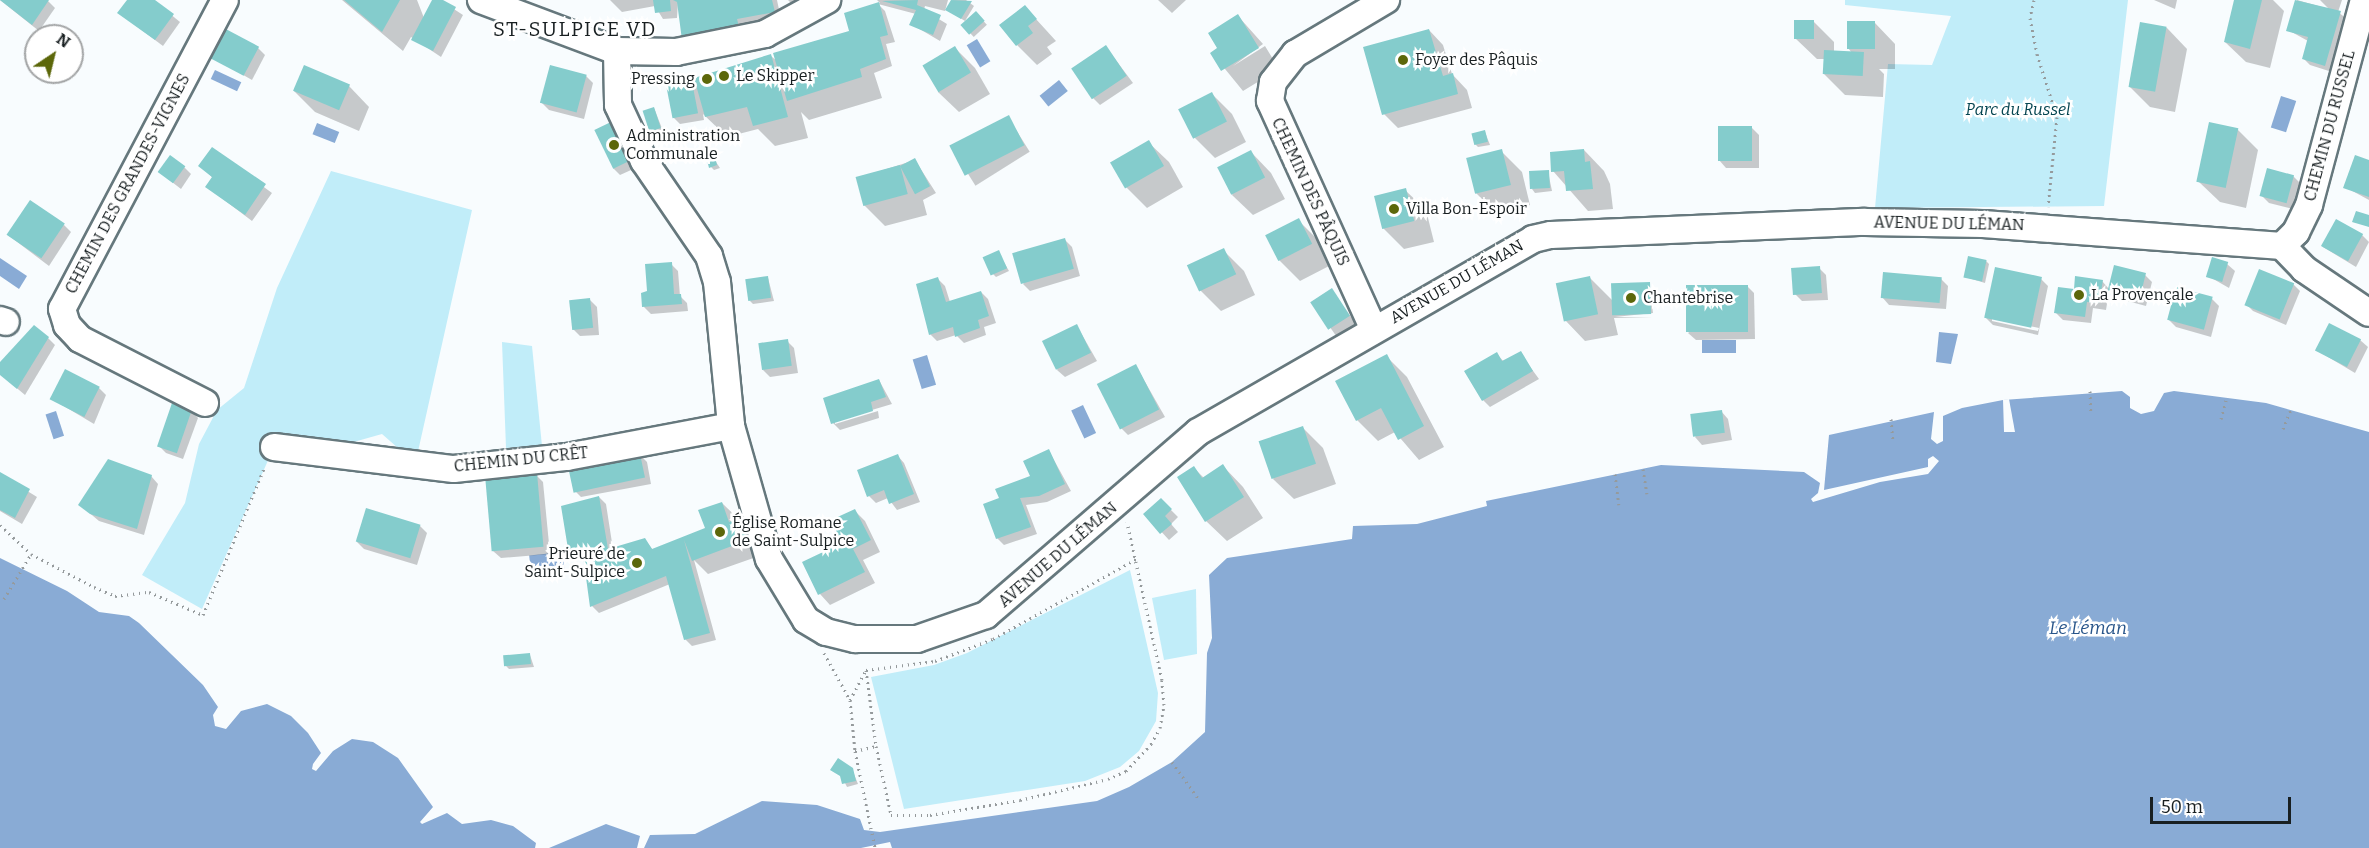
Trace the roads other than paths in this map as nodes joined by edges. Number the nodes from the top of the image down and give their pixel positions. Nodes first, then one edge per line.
1 (225, 0) edge
2 (481, 0) edge
3 (827, 0) edge
4 (1386, 0) edge
5 (2364, 0) edge
6 (617, 51) junction
7 (2282, 246) junction
8 (2369, 313) edge
9 (1374, 330) junction
10 (205, 403) dead end
11 (731, 426) junction
12 (273, 447) road end

1 - 10 street, CHEMIN DES GRANDES-VIGNES
2 - 6 street
3 - 6 street
4 - 9 street, CHEMIN DES PÂQUIS
5 - 7 street, CHEMIN DU RUSSEL
6 - 11 street
7 - 8 street
7 - 9 street, AVENUE DU LÉMAN
9 - 11 street, AVENUE DU LÉMAN
11 - 12 street, CHEMIN DU CRÊT

